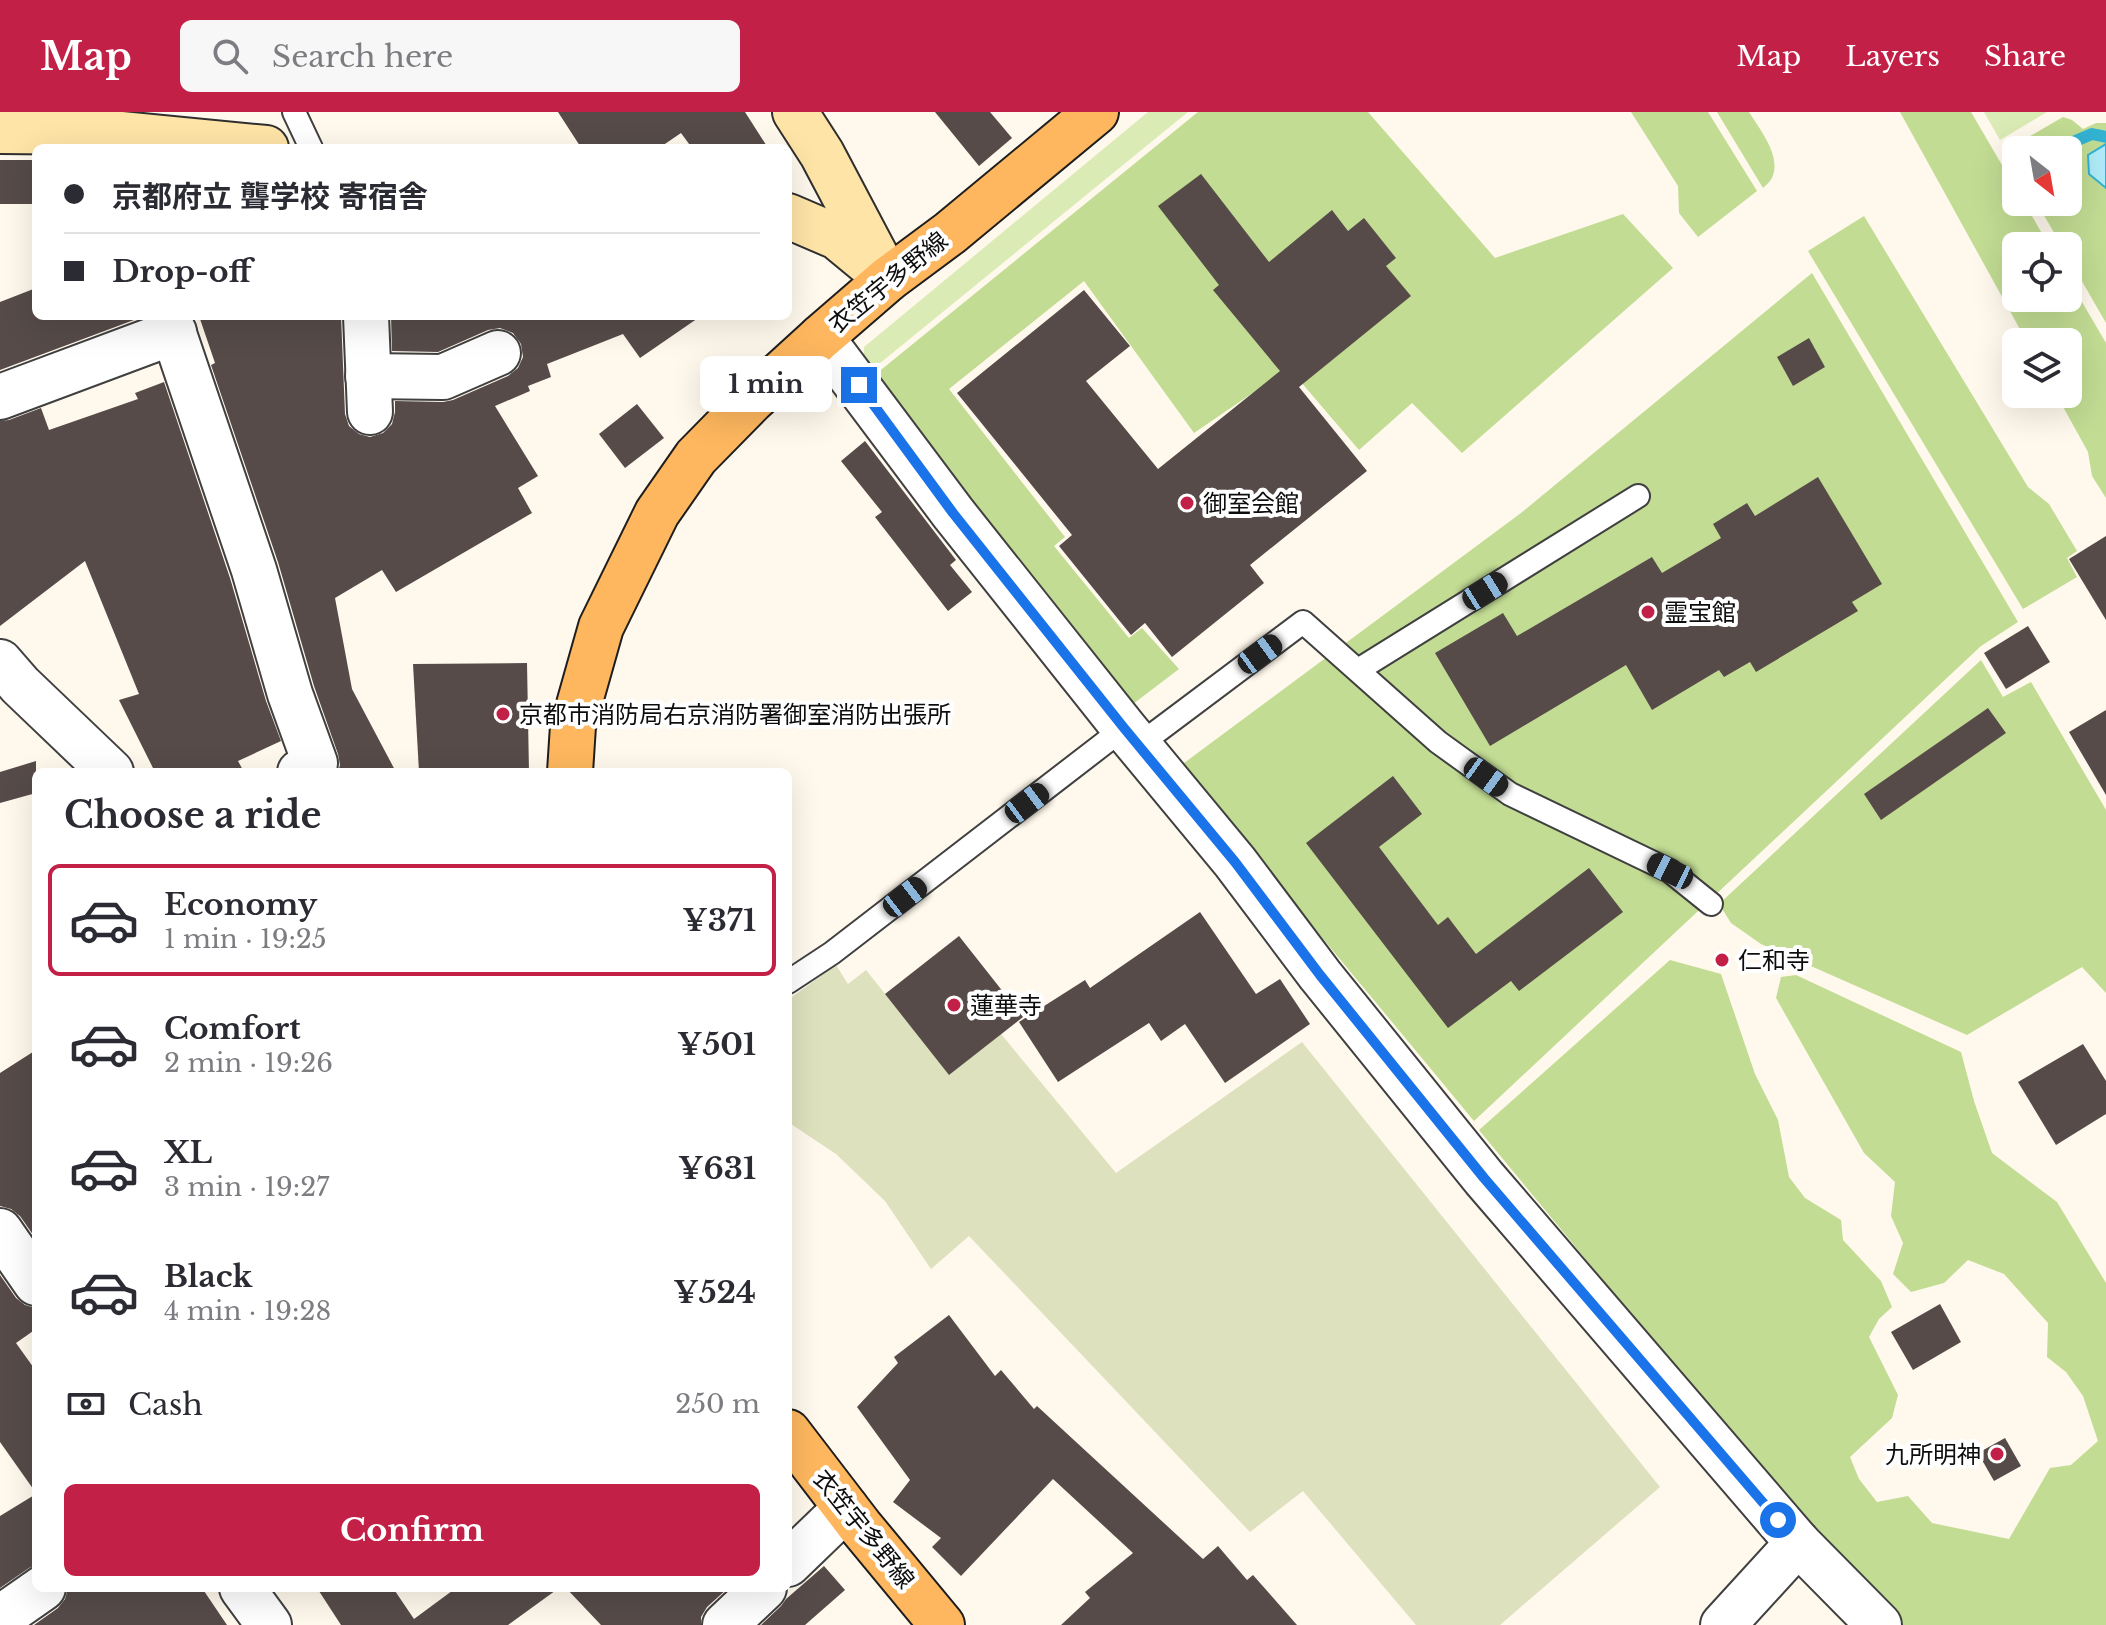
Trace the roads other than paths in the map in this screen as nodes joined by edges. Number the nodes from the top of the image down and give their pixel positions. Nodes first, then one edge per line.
1 (294, 112) edge
2 (795, 112) edge
3 (1091, 114) edge
4 (0, 131) edge
5 (104, 131) edge
6 (228, 144) edge
7 (309, 144) edge
8 (792, 218) edge
9 (888, 279) junction
10 (366, 320) edge
11 (171, 324) edge
12 (821, 337) junction
13 (498, 353) dead end
14 (0, 397) edge
15 (1638, 496) dead end
16 (0, 662) edge
17 (1358, 670) junction
18 (1132, 737) junction
19 (107, 768) edge
20 (307, 768) edge
21 (570, 768) edge
22 (1711, 904) dead end
23 (792, 979) edge
24 (0, 1231) edge
25 (32, 1277) edge
26 (792, 1437) edge
27 (846, 1508) junction
28 (1798, 1543) junction
29 (792, 1560) edge
30 (37, 1592) edge
31 (245, 1592) edge
32 (760, 1592) edge
33 (0, 1618) edge
34 (269, 1625) edge
35 (725, 1625) edge
36 (942, 1625) edge
37 (1723, 1625) edge
38 (1879, 1625) edge

1 - 7 lane
2 - 9 main road
3 - 9 main road, 衣笠宇多野線
4 - 5 main road
5 - 6 main road
8 - 9 main road
9 - 12 main road, 衣笠宇多野線
10 - 13 street
11 - 14 street
11 - 20 street
12 - 18 street
12 - 21 main road, 衣笠宇多野線
15 - 17 lane
16 - 19 street
17 - 18 lane
17 - 22 lane
18 - 23 lane
18 - 28 street
24 - 25 street
26 - 27 main road, 衣笠宇多野線
27 - 29 street
27 - 36 main road, 衣笠宇多野線
28 - 37 street
28 - 38 street
30 - 33 street
31 - 34 street
32 - 35 street

